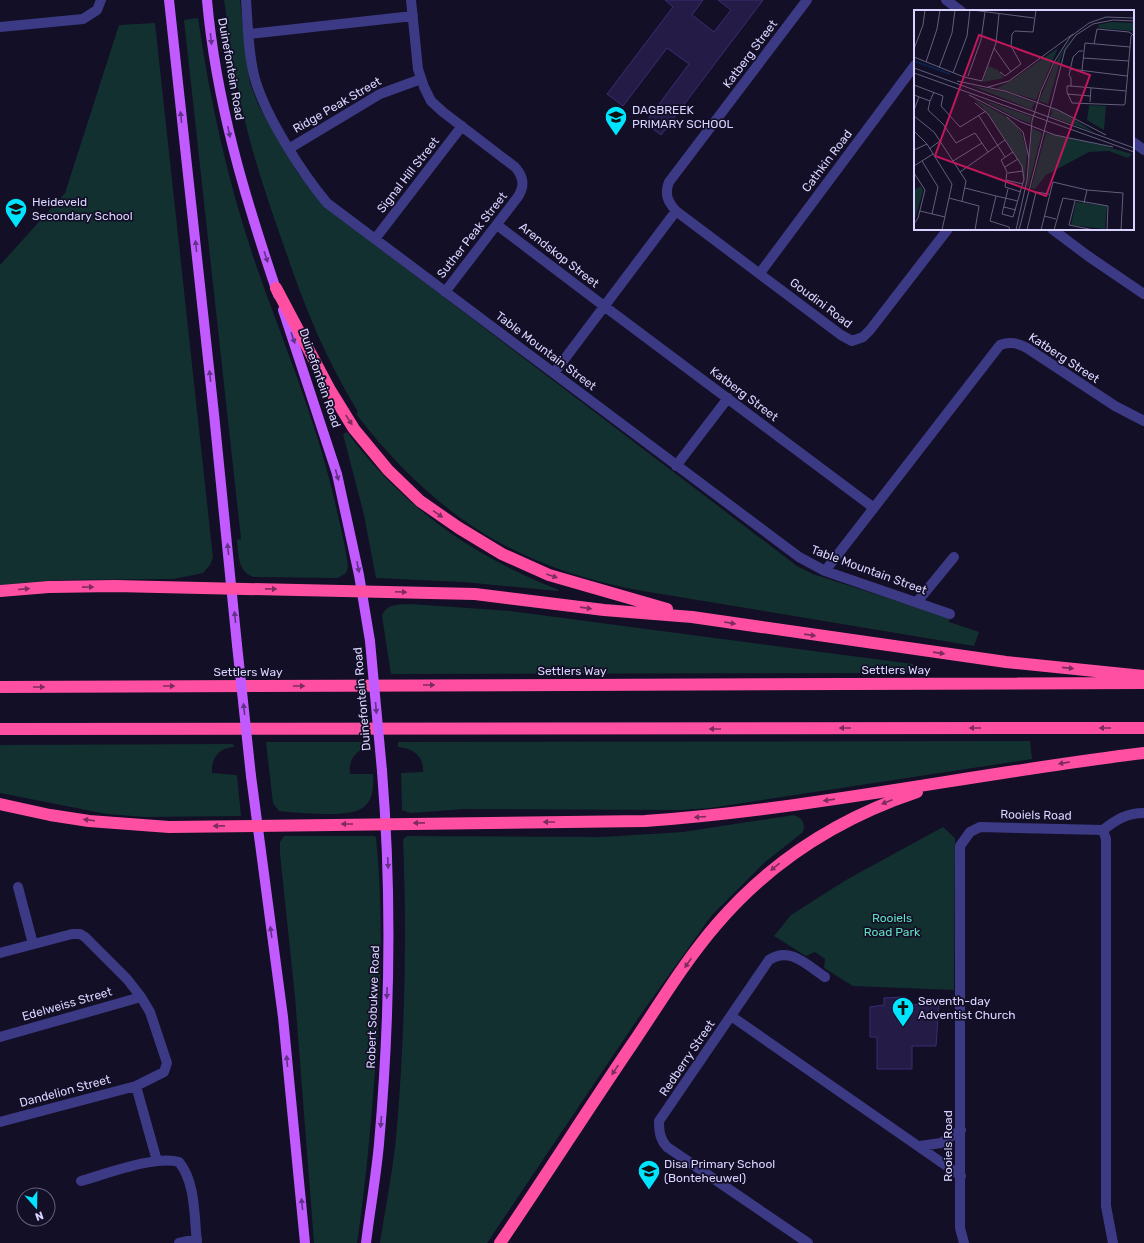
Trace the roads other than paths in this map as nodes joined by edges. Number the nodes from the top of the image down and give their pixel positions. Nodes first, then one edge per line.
1 (101, 0) edge
2 (169, 0) edge
3 (207, 0) edge
4 (246, 0) edge
5 (411, 0) edge
6 (807, 0) edge
7 (946, 0) edge
8 (958, 10) edge
9 (413, 16) junction
10 (0, 27) edge
11 (248, 34) junction
12 (914, 66) edge
13 (421, 79) junction
14 (462, 126) junction
15 (1134, 143) edge
16 (290, 148) junction
17 (1143, 148) edge
18 (676, 211) junction
19 (498, 225) junction
20 (947, 230) edge
21 (1053, 230) edge
22 (375, 239) junction
23 (760, 273) junction
24 (276, 288) junction
25 (445, 292) junction
26 (1144, 294) edge
27 (604, 306) junction
28 (554, 373) junction
29 (728, 398) junction
30 (1144, 421) edge
31 (676, 466) junction
32 (874, 508) junction
33 (954, 557) dead end
34 (825, 571) junction
35 (232, 588) junction
36 (0, 591) edge
37 (362, 591) junction
38 (917, 602) junction
39 (950, 614) dead end
40 (692, 617) junction
41 (1144, 676) edge
42 (1144, 683) edge
43 (0, 687) edge
44 (1144, 728) edge
45 (0, 729) edge
46 (1144, 753) edge
47 (382, 770) joint
48 (950, 781) junction
49 (0, 804) edge
50 (1144, 813) edge
51 (386, 824) junction
52 (258, 825) junction
53 (1103, 830) junction
54 (18, 887) dead end
55 (33, 944) junction
56 (0, 953) edge
57 (825, 977) dead end
58 (141, 997) junction
59 (731, 1016) junction
60 (0, 1037) edge
61 (136, 1086) junction
62 (0, 1122) edge
63 (961, 1130) junction
64 (920, 1146) junction
65 (157, 1161) junction
66 (961, 1176) junction
67 (81, 1181) dead end
68 (197, 1241) edge
69 (179, 1243) edge
70 (305, 1243) edge
71 (366, 1243) edge
72 (500, 1243) edge
73 (808, 1243) edge
74 (964, 1243) edge
75 (1113, 1243) edge

1 - 10 street
35 -> 2 main road
3 -> 24 main road, Duinefontein Road
4 - 11 street, Table Mountain Street
5 - 9 street, Suther Peak Street
6 - 18 street, Katberg Street
7 - 8 street
9 - 11 street
9 - 13 street, Suther Peak Street
11 - 16 street, Table Mountain Street
12 - 23 street, Cathkin Road
13 - 14 street, Suther Peak Street
13 - 16 street, Ridge Peak Street
14 - 19 street, Suther Peak Street
14 - 22 street, Signal Hill Street
15 - 17 street
16 - 22 street, Table Mountain Street
18 - 23 street, Goudini Road
18 - 27 street
19 - 25 street, Suther Peak Street
19 - 27 street, Arendskop Street
20 - 23 street, Goudini Road
21 - 26 street
22 - 25 street, Table Mountain Street
24 -> 37 main road, Duinefontein Road
24 -> 40 highway
25 - 28 street, Table Mountain Street
27 - 28 street
27 - 29 street, Katberg Street
28 - 31 street, Table Mountain Street
29 - 31 street
29 - 32 street, Katberg Street
30 - 32 street, Katberg Street
31 - 34 street, Table Mountain Street
32 - 34 street
33 - 38 street
34 - 38 street, Table Mountain Street
36 -> 35 highway
35 -> 37 highway
52 -> 35 main road, bridge
37 -> 40 highway
37 -> 47 main road, Duinefontein Road, bridge
38 - 39 street, Table Mountain Street
40 -> 41 highway
43 -> 42 highway, Settlers Way
44 -> 45 highway
46 -> 48 highway
47 - 51 main road, Robert Sobukwe Road
48 -> 51 highway
48 -> 72 highway
52 -> 49 highway
50 - 53 street
51 -> 52 highway
51 -> 71 main road, Robert Sobukwe Road
70 -> 52 main road
53 - 63 street, Rooiels Road
53 - 75 street
54 - 55 street
55 - 56 street
55 - 58 street
57 - 59 street
58 - 60 street, Edelweiss Street
58 - 61 street, Dandelion Street
59 - 64 street, Redberry Street
59 - 73 street, Redberry Street
61 - 62 street, Dandelion Street
61 - 65 street
63 - 64 street
63 - 66 street, Rooiels Road
64 - 66 street, Redberry Street
65 - 67 street
65 - 68 street
66 - 74 street, Rooiels Road
68 - 69 street

